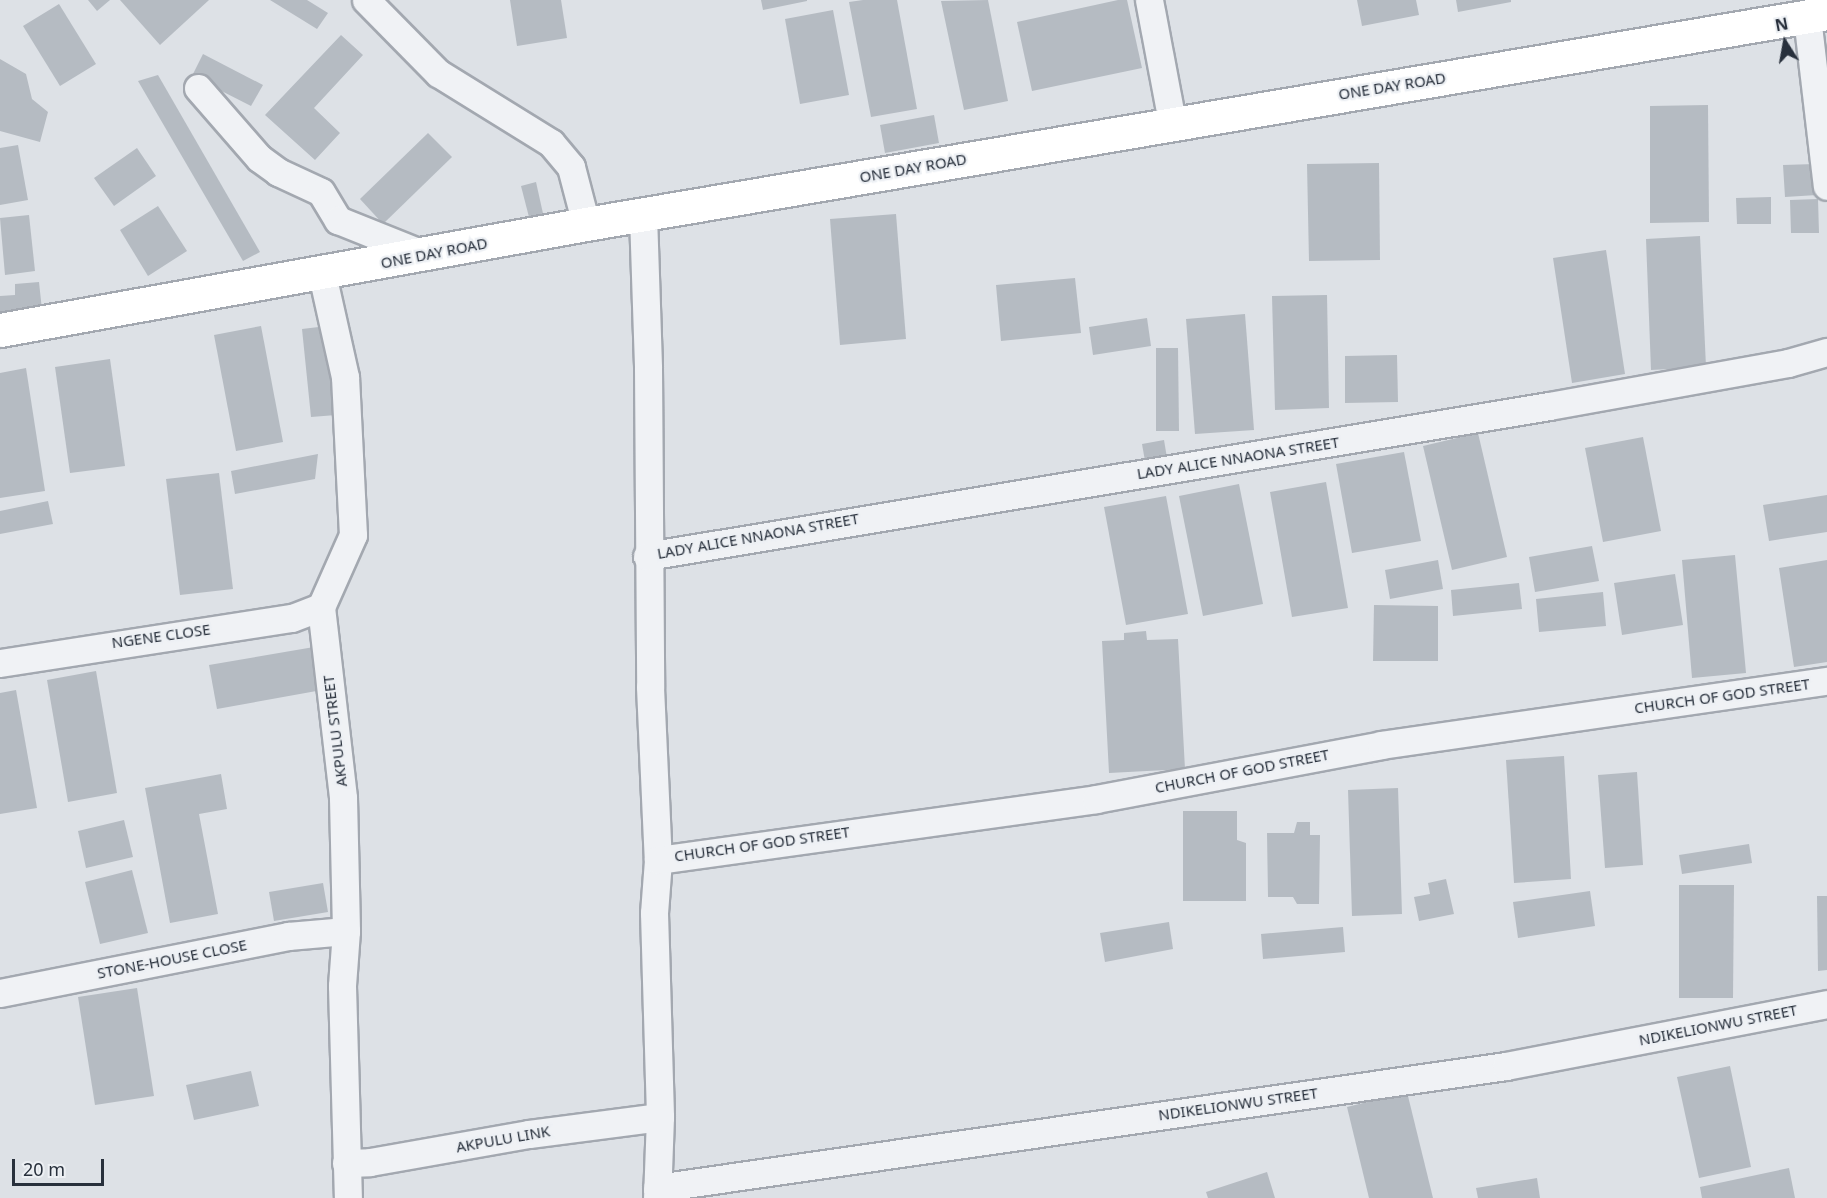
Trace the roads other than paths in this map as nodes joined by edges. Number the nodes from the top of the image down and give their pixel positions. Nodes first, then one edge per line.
1 (366, 0) edge
2 (1149, 0) edge
3 (1817, 15) edge
4 (198, 88) dead end
5 (1172, 122) junction
6 (1827, 186) edge
7 (643, 215) junction
8 (586, 224) junction
9 (425, 255) junction
10 (322, 274) junction
11 (0, 330) edge
12 (1827, 352) edge
13 (647, 556) junction
14 (321, 607) junction
15 (0, 663) edge
16 (1827, 681) edge
17 (658, 860) junction
18 (346, 931) junction
19 (0, 993) edge
20 (1827, 1004) edge
21 (660, 1117) junction
22 (346, 1163) junction
23 (657, 1193) edge
24 (348, 1198) edge

1 - 8 street
2 - 5 street
3 - 5 main road, ONE DAY ROAD
3 - 6 street
4 - 9 street
5 - 7 main road, ONE DAY ROAD
7 - 8 main road, ONE DAY ROAD
7 - 13 street
8 - 9 main road, ONE DAY ROAD
9 - 10 main road, ONE DAY ROAD
10 - 11 main road, ONE DAY ROAD
10 - 14 street
12 - 13 street, LADY ALICE NNAONA STREET
13 - 17 street
14 - 15 street, NGENE CLOSE
14 - 18 street, AKPULU STREET
16 - 17 street, CHURCH OF GOD STREET
17 - 21 street
18 - 19 street, STONE-HOUSE CLOSE
18 - 22 street, AKPULU STREET
20 - 23 street, NDIKELIONWU STREET
21 - 22 street, AKPULU LINK
21 - 23 street
22 - 24 street, AKPULU STREET

